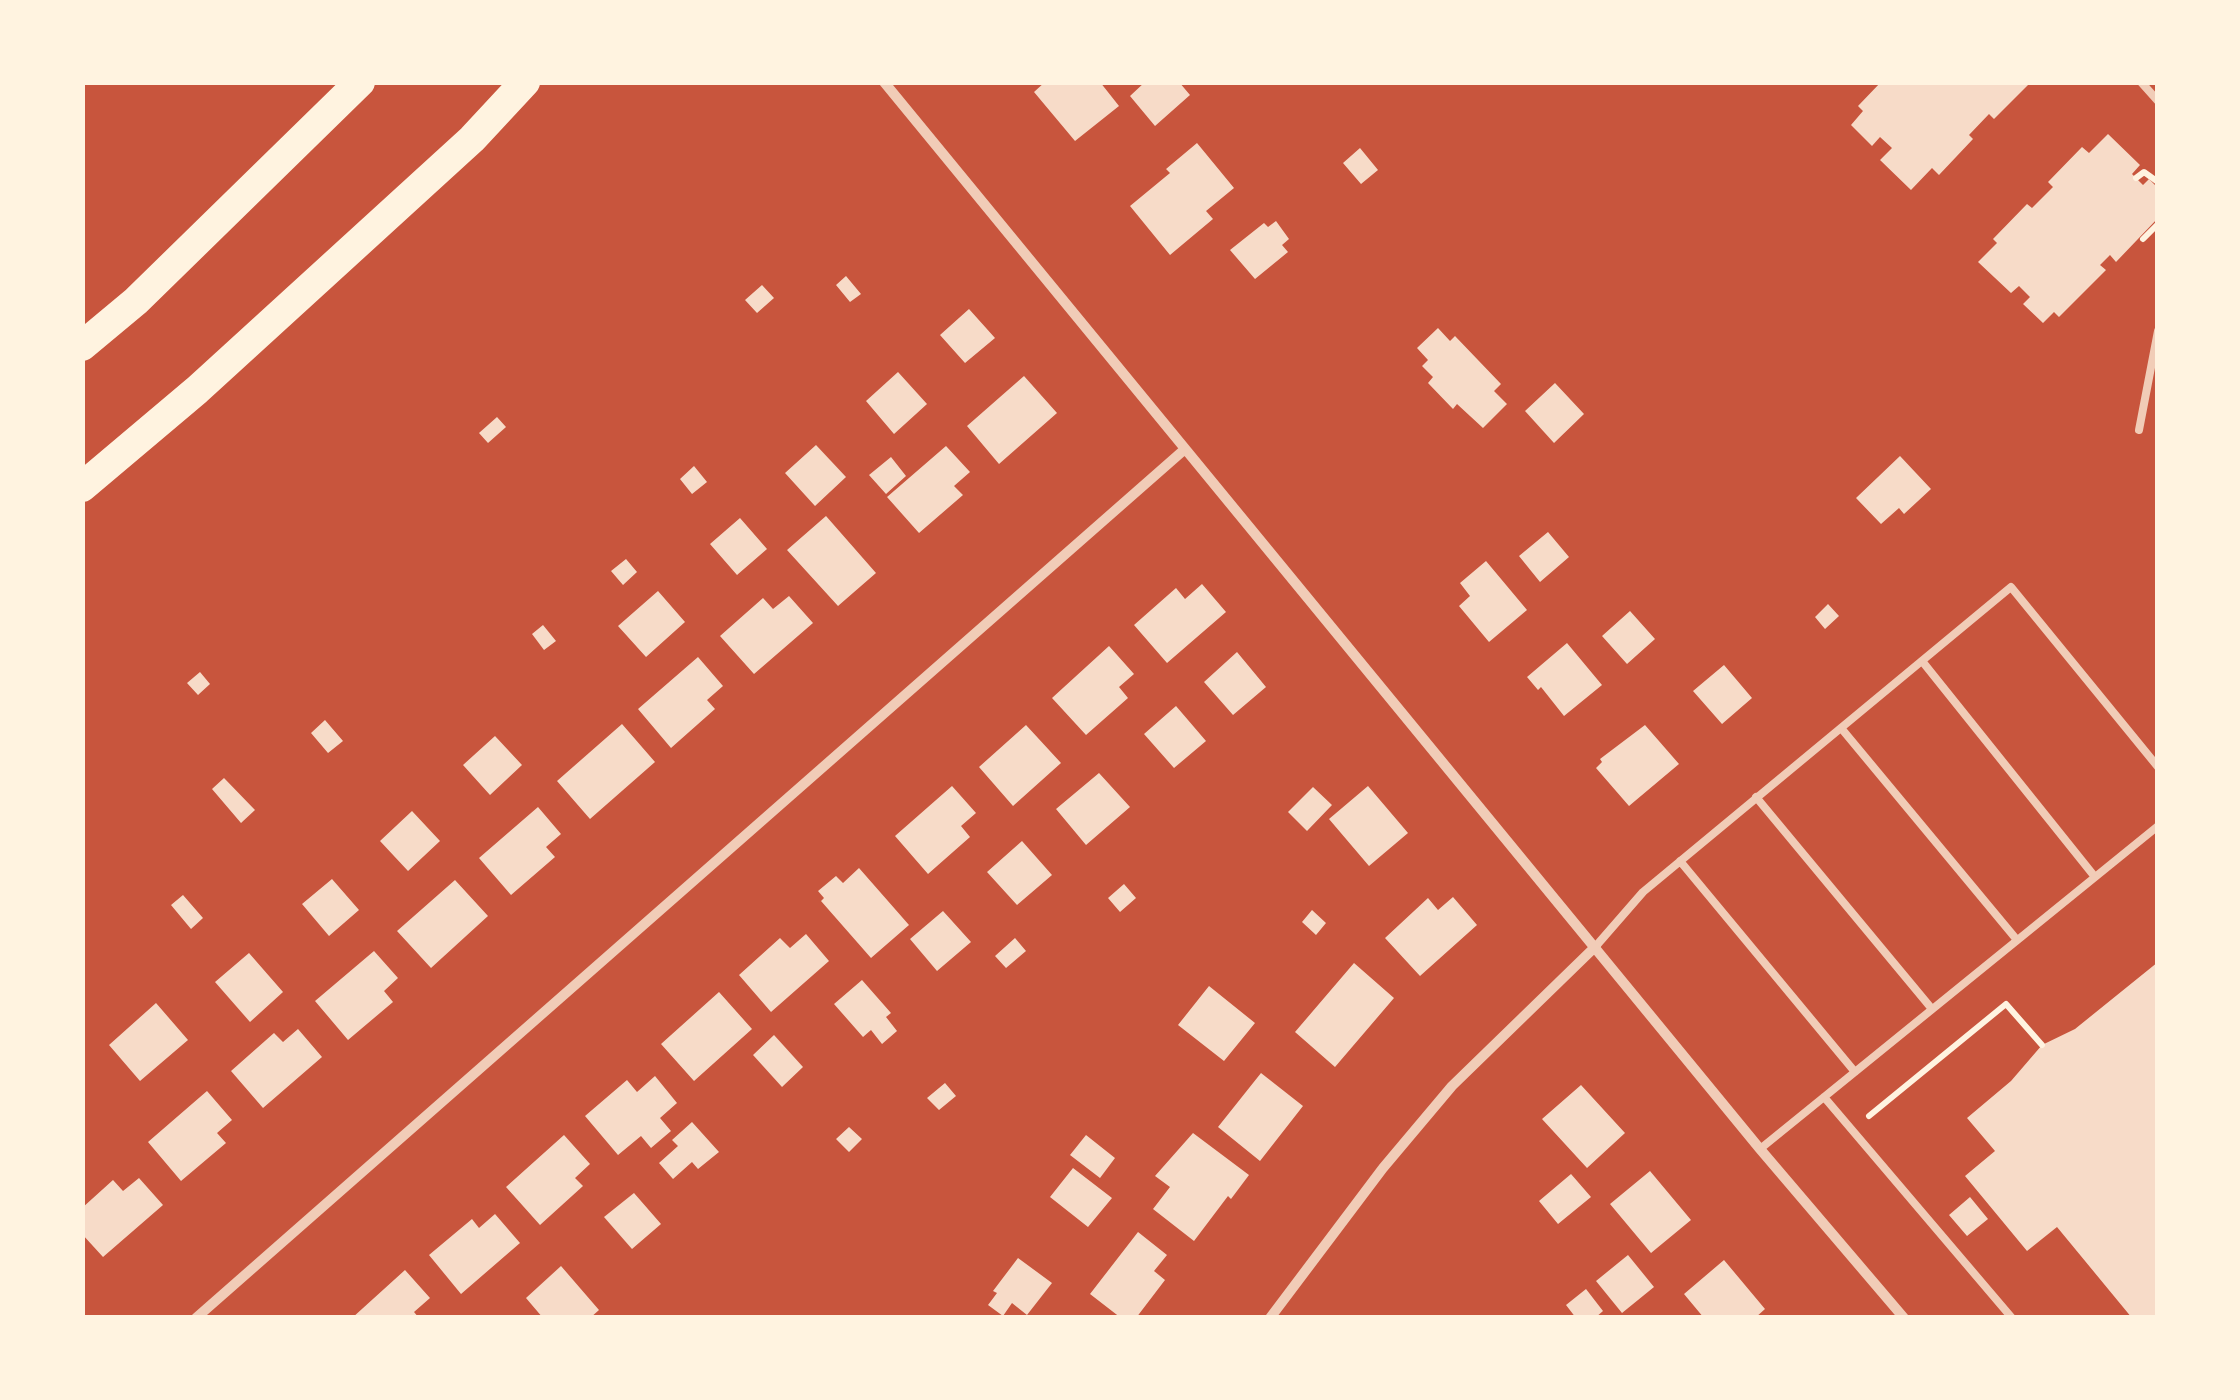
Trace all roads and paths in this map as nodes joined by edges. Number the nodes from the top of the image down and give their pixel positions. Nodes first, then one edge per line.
1 (360, 82) edge
2 (525, 82) edge
3 (884, 82) edge
4 (2141, 82) edge
5 (2158, 101) edge
6 (2136, 178) dead end
7 (2157, 181) edge
8 (2158, 224) edge
9 (2143, 239) dead end
10 (2158, 331) edge
11 (82, 346) edge
12 (2139, 430) dead end
13 (1186, 449) junction
14 (82, 486) edge
15 (1922, 661) junction
16 (1842, 728) junction
17 (2158, 766) edge
18 (1756, 798) junction
19 (2158, 826) edge
20 (1680, 861) junction
21 (2095, 876) junction
22 (2017, 940) junction
23 (1596, 946) junction
24 (1932, 1009) junction
25 (2042, 1045) dead end
26 (1855, 1072) junction
27 (1824, 1097) junction
28 (1852, 1130) junction
29 (1760, 1149) junction
30 (196, 1318) edge
31 (1270, 1318) edge
32 (1904, 1318) edge
33 (2012, 1318) edge

1 - 11 highway
2 - 14 highway
3 - 13 street
4 - 5 lane
6 - 7 path
8 - 9 path
10 - 12 lane
13 - 23 street
13 - 30 street
15 - 16 lane
15 - 17 lane
15 - 21 lane
16 - 18 lane
16 - 22 lane
18 - 20 lane
18 - 24 lane
19 - 21 lane
20 - 23 lane
20 - 26 lane
21 - 22 lane
22 - 24 lane
23 - 29 street
23 - 31 street
24 - 26 lane
25 - 28 path
26 - 27 lane
27 - 28 lane
27 - 29 lane
28 - 33 lane
29 - 32 street

